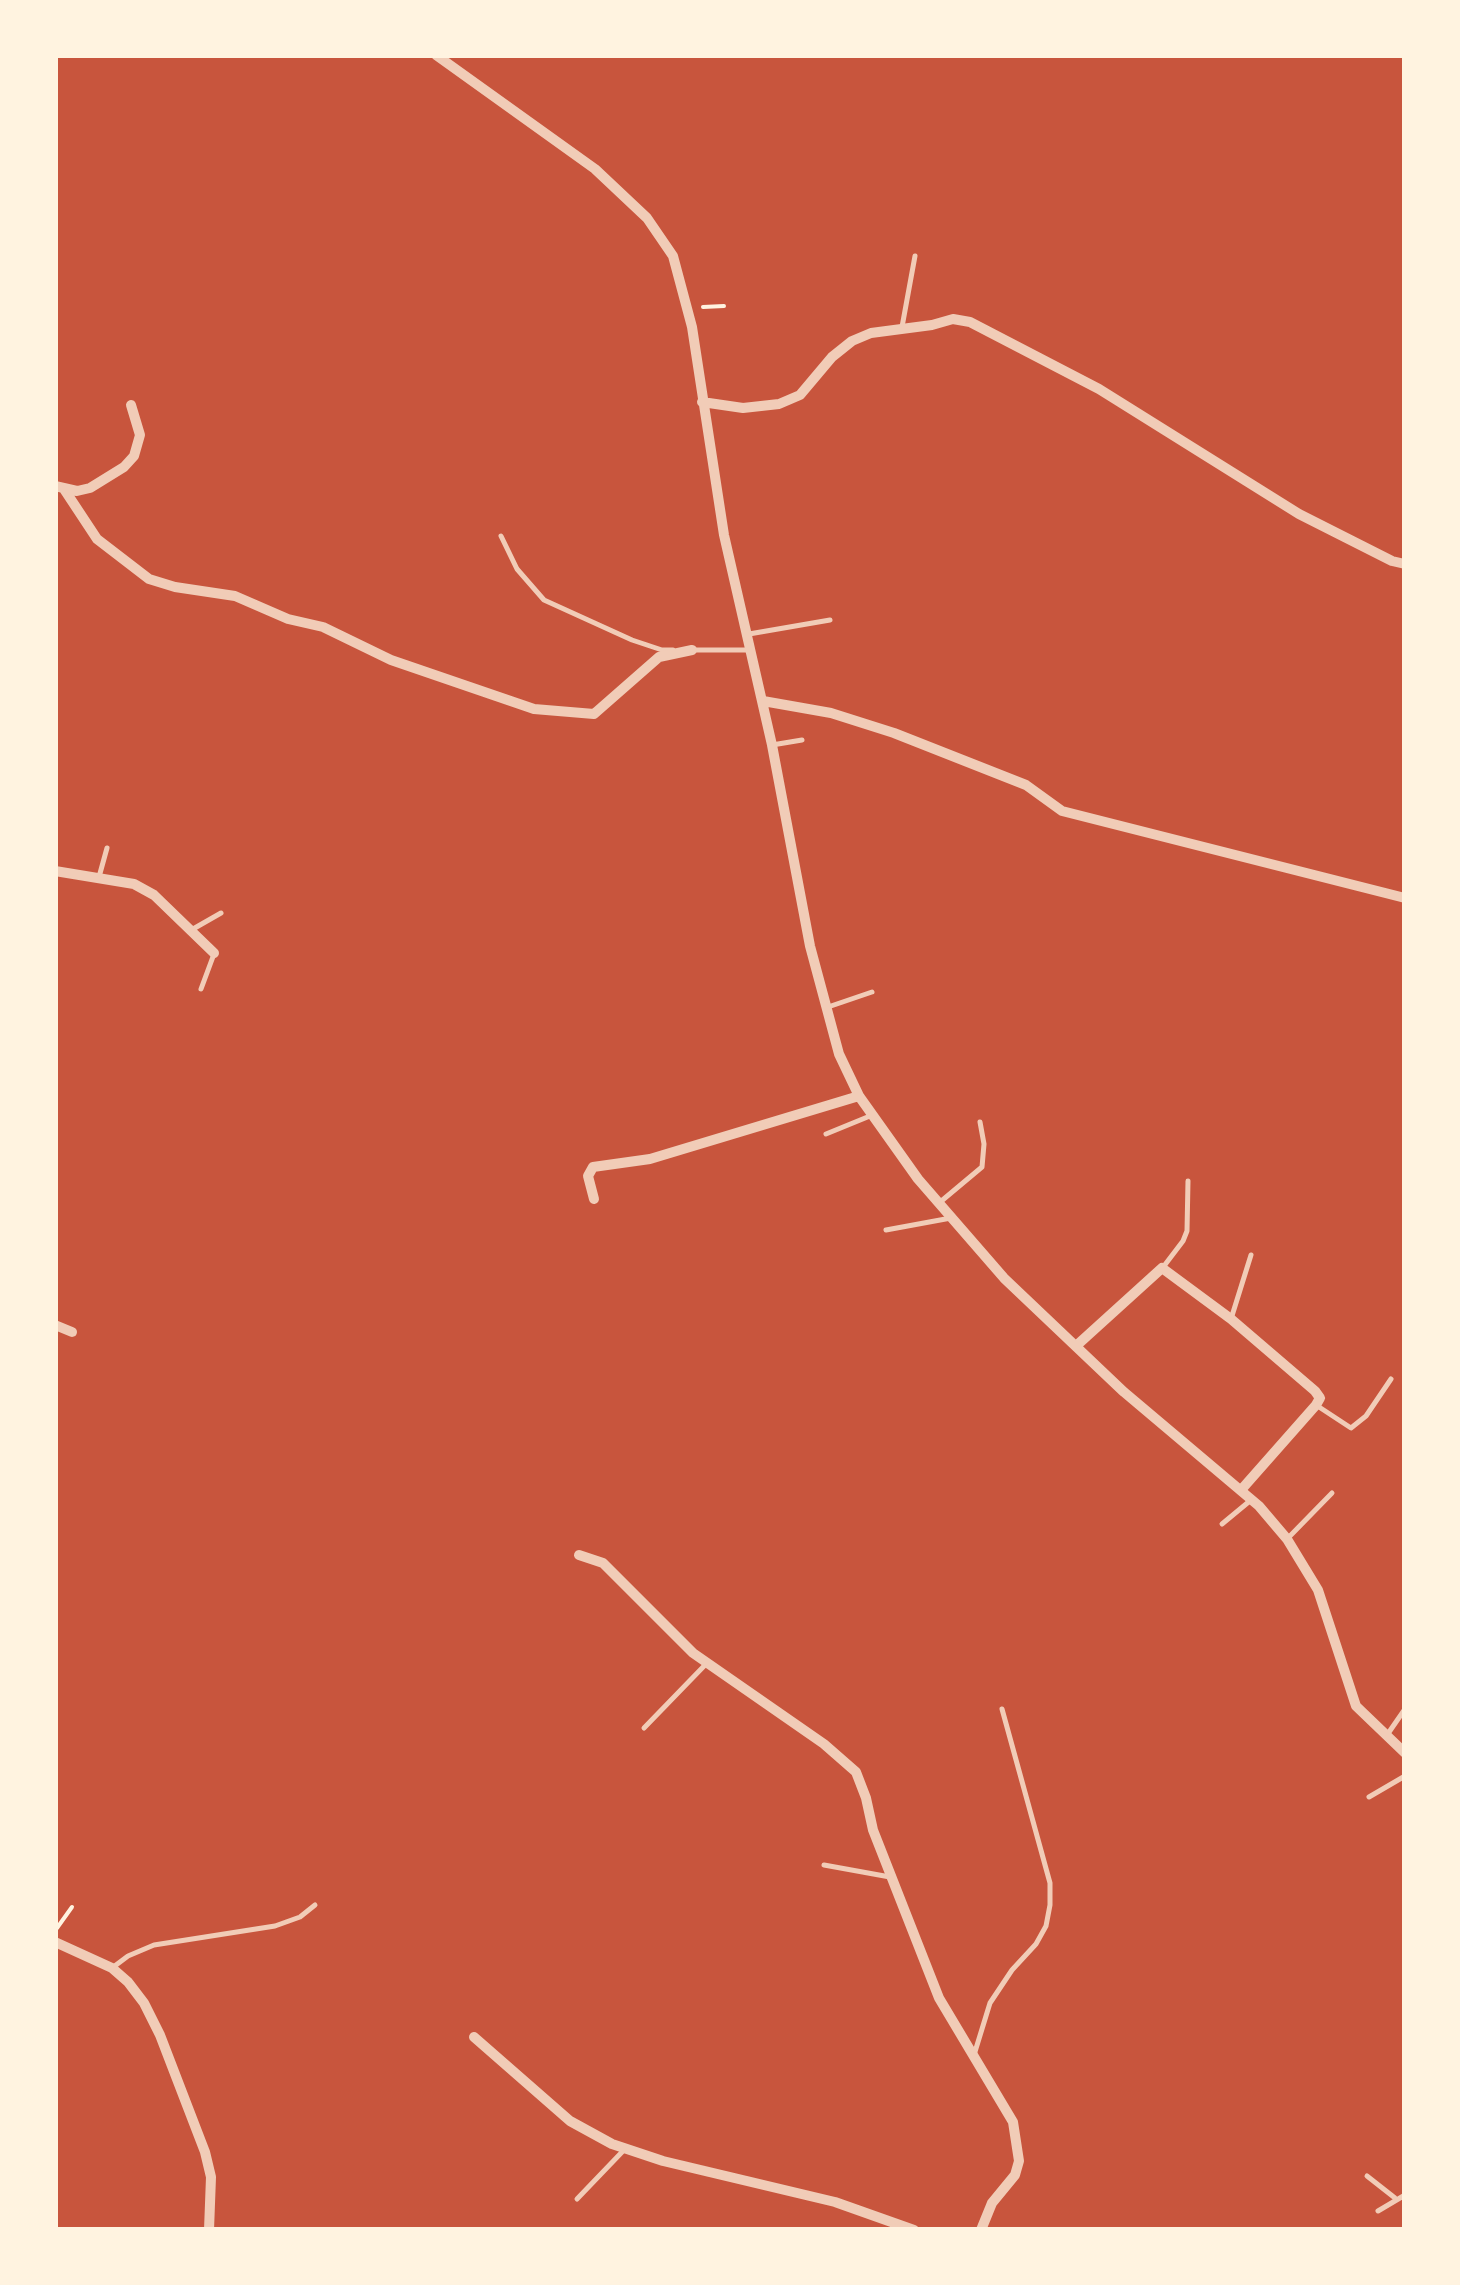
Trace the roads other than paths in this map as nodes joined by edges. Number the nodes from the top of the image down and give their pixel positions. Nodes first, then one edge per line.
1 (436, 55) edge
2 (914, 256) dead end
3 (902, 328) junction
4 (702, 402) junction
5 (131, 405) dead end
6 (60, 488) edge
7 (502, 536) dead end
8 (1405, 564) edge
9 (830, 620) dead end
10 (748, 634) junction
11 (692, 650) junction
12 (752, 650) junction
13 (763, 701) junction
14 (802, 740) dead end
15 (772, 745) junction
16 (107, 848) dead end
17 (55, 871) edge
18 (99, 876) junction
19 (1405, 898) edge
20 (221, 913) dead end
21 (191, 931) junction
22 (214, 953) joint
23 (201, 989) dead end
24 (872, 992) dead end
25 (826, 1008) junction
26 (859, 1096) junction
27 (872, 1115) junction
28 (980, 1122) dead end
29 (826, 1134) dead end
30 (1188, 1181) dead end
31 (594, 1199) dead end
32 (938, 1203) junction
33 (952, 1218) junction
34 (886, 1230) dead end
35 (1251, 1255) dead end
36 (1162, 1268) junction
37 (1231, 1319) junction
38 (55, 1325) edge
39 (72, 1332) dead end
40 (1076, 1346) junction
41 (1390, 1379) dead end
42 (1316, 1405) junction
43 (1240, 1490) junction
44 (1332, 1493) dead end
45 (1252, 1499) junction
46 (1222, 1524) dead end
47 (1287, 1539) junction
48 (579, 1555) dead end
49 (706, 1664) junction
50 (1405, 1708) edge
51 (1002, 1709) dead end
52 (644, 1728) dead end
53 (1386, 1736) junction
54 (1405, 1753) edge
55 (1405, 1776) edge
56 (1368, 1797) dead end
57 (824, 1865) dead end
58 (893, 1878) junction
59 (315, 1905) dead end
60 (55, 1942) edge
61 (112, 1968) junction
62 (474, 2037) dead end
63 (974, 2058) junction
64 (626, 2148) junction
65 (1367, 2176) dead end
66 (1405, 2195) edge
67 (1394, 2198) junction
68 (576, 2199) dead end
69 (1378, 2211) dead end
70 (208, 2230) edge
71 (914, 2230) edge
72 (981, 2230) edge

1 - 4 street
2 - 3 lane
3 - 4 street
3 - 8 street
4 - 10 street
5 - 6 street
6 - 11 street
7 - 11 lane
9 - 10 lane
10 - 12 street
11 - 12 lane
12 - 13 street
13 - 15 street
13 - 19 street
14 - 15 lane
15 - 25 street
16 - 18 lane
17 - 18 street
18 - 21 street
20 - 21 lane
21 - 22 street
22 - 23 lane
24 - 25 lane
25 - 26 street
26 - 27 street
26 - 31 street
27 - 29 lane
27 - 32 street
28 - 32 lane
30 - 36 lane
32 - 33 street
33 - 34 lane
33 - 40 street
35 - 37 lane
36 - 37 street
36 - 40 street
37 - 42 street
38 - 39 street
40 - 43 street
41 - 42 lane
42 - 43 street
43 - 45 street
44 - 47 lane
45 - 46 lane
45 - 47 street
47 - 53 street
48 - 49 street
49 - 52 lane
49 - 58 street
50 - 53 lane
51 - 63 lane
53 - 54 street
55 - 56 lane
57 - 58 lane
58 - 63 street
59 - 61 lane
60 - 61 street
61 - 70 street
62 - 64 street
63 - 72 street
64 - 68 lane
64 - 71 street
65 - 67 lane
66 - 67 lane
67 - 69 lane

